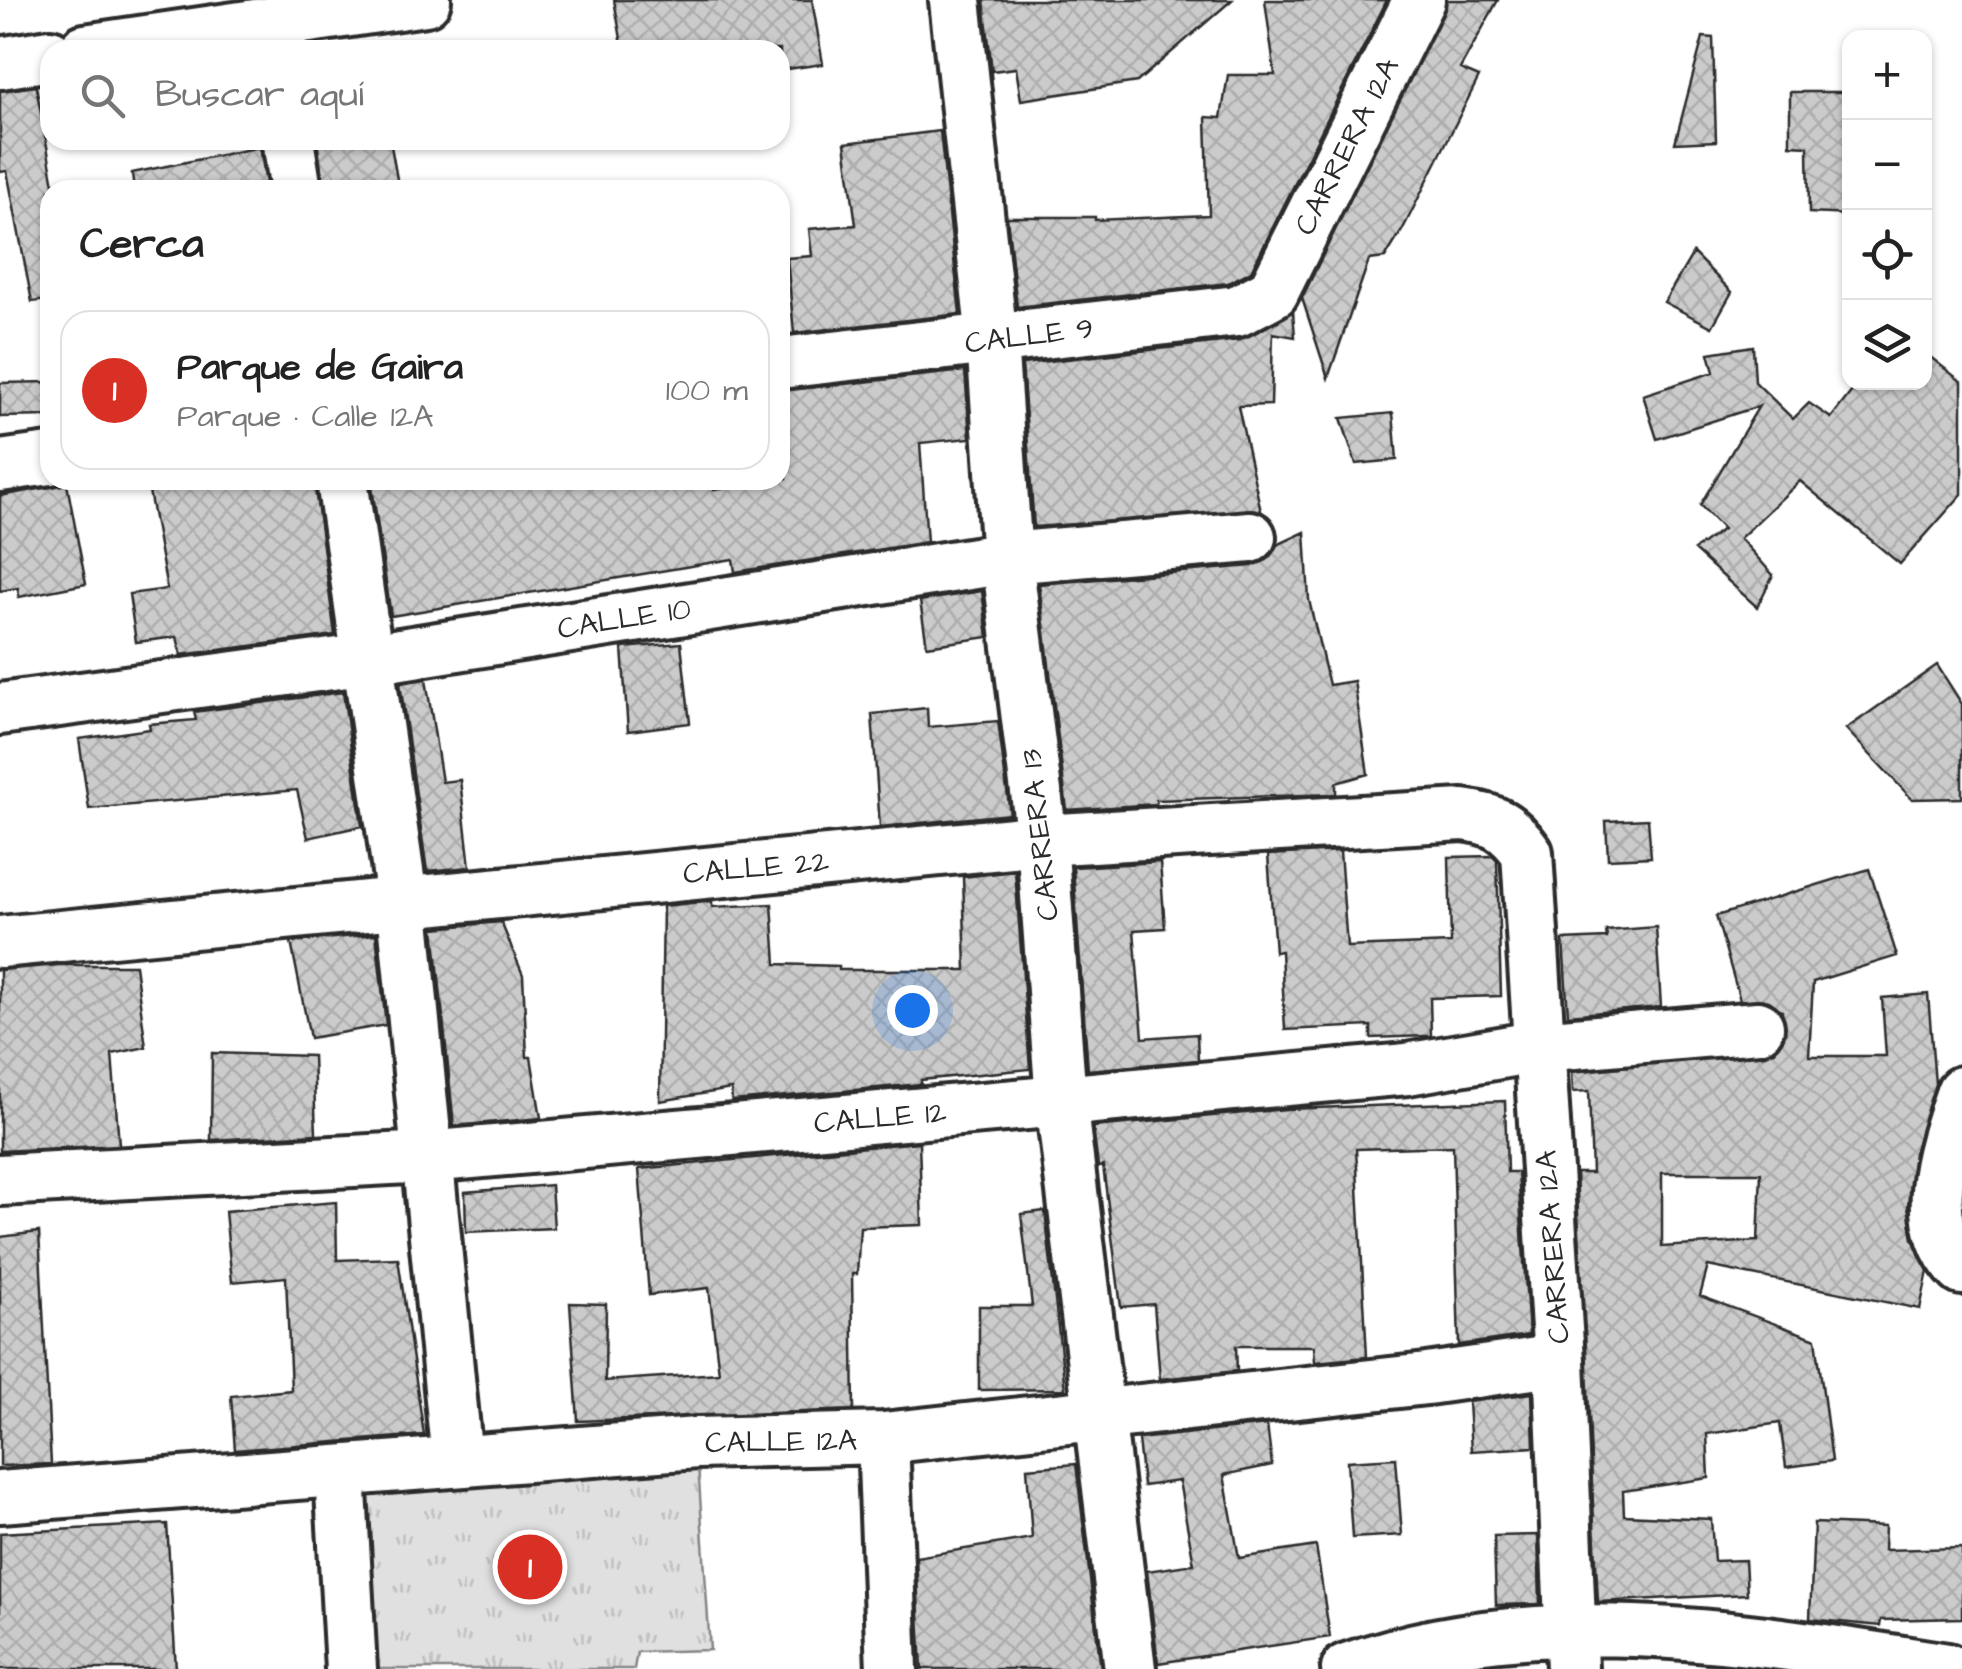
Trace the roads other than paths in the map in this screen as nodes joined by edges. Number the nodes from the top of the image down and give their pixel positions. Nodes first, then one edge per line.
1 (425, 0) edge
2 (955, 0) edge
3 (1419, 0) edge
4 (269, 24) edge
5 (155, 40) edge
6 (40, 57) edge
7 (0, 63) edge
8 (290, 150) edge
9 (294, 180) edge
10 (1273, 292) joint
11 (992, 340) junction
12 (790, 362) edge
13 (40, 460) edge
14 (0, 466) edge
15 (344, 490) edge
16 (1250, 537) dead end
17 (1008, 558) junction
18 (369, 659) junction
19 (0, 709) edge
20 (1511, 830) joint
21 (1042, 840) junction
22 (402, 899) junction
23 (0, 942) edge
24 (1758, 1026) dead end
25 (1540, 1046) junction
26 (1962, 1092) edge
27 (1061, 1101) junction
28 (427, 1157) junction
29 (0, 1180) edge
30 (1962, 1269) edge
31 (1559, 1360) junction
32 (1098, 1416) junction
33 (882, 1438) junction
34 (457, 1460) junction
35 (340, 1474) junction
36 (0, 1497) edge
37 (1572, 1651) edge
38 (352, 1669) edge
39 (892, 1669) edge
40 (1130, 1669) edge
41 (1347, 1669) edge
42 (1947, 1669) edge

1 - 4 street
2 - 11 street, CARRERA 13
3 - 10 street, CARRERA 12A
4 - 5 street
6 - 7 street
8 - 9 street
10 - 11 street, CALLE 9
11 - 12 street, CALLE 9
11 - 17 street, CARRERA 13
13 - 14 street
15 - 18 street
16 - 17 street, CALLE 10
17 - 18 street, CALLE 10
17 - 21 street, CARRERA 13
18 - 19 street, CALLE 10
18 - 22 street
20 - 21 street, CALLE 22
20 - 25 street, CARRERA 12A
21 - 22 street, CALLE 22
21 - 27 street, CARRERA 13
22 - 23 street, CALLE 22
22 - 28 street
24 - 25 street, CALLE 12
25 - 27 street, CALLE 12
25 - 31 street, CARRERA 12A
26 - 30 street
27 - 28 street, CALLE 12
27 - 32 street, CARRERA 13
28 - 29 street, CALLE 12
28 - 34 street
31 - 32 street, CALLE 12A
31 - 37 street, CARRERA 12A
32 - 33 street, CALLE 12A
32 - 40 street, CARRERA 13
33 - 34 street, CALLE 12A
33 - 39 street
34 - 35 street, CALLE 12A
35 - 36 street, CALLE 12A
35 - 38 street
37 - 41 street
37 - 42 street

